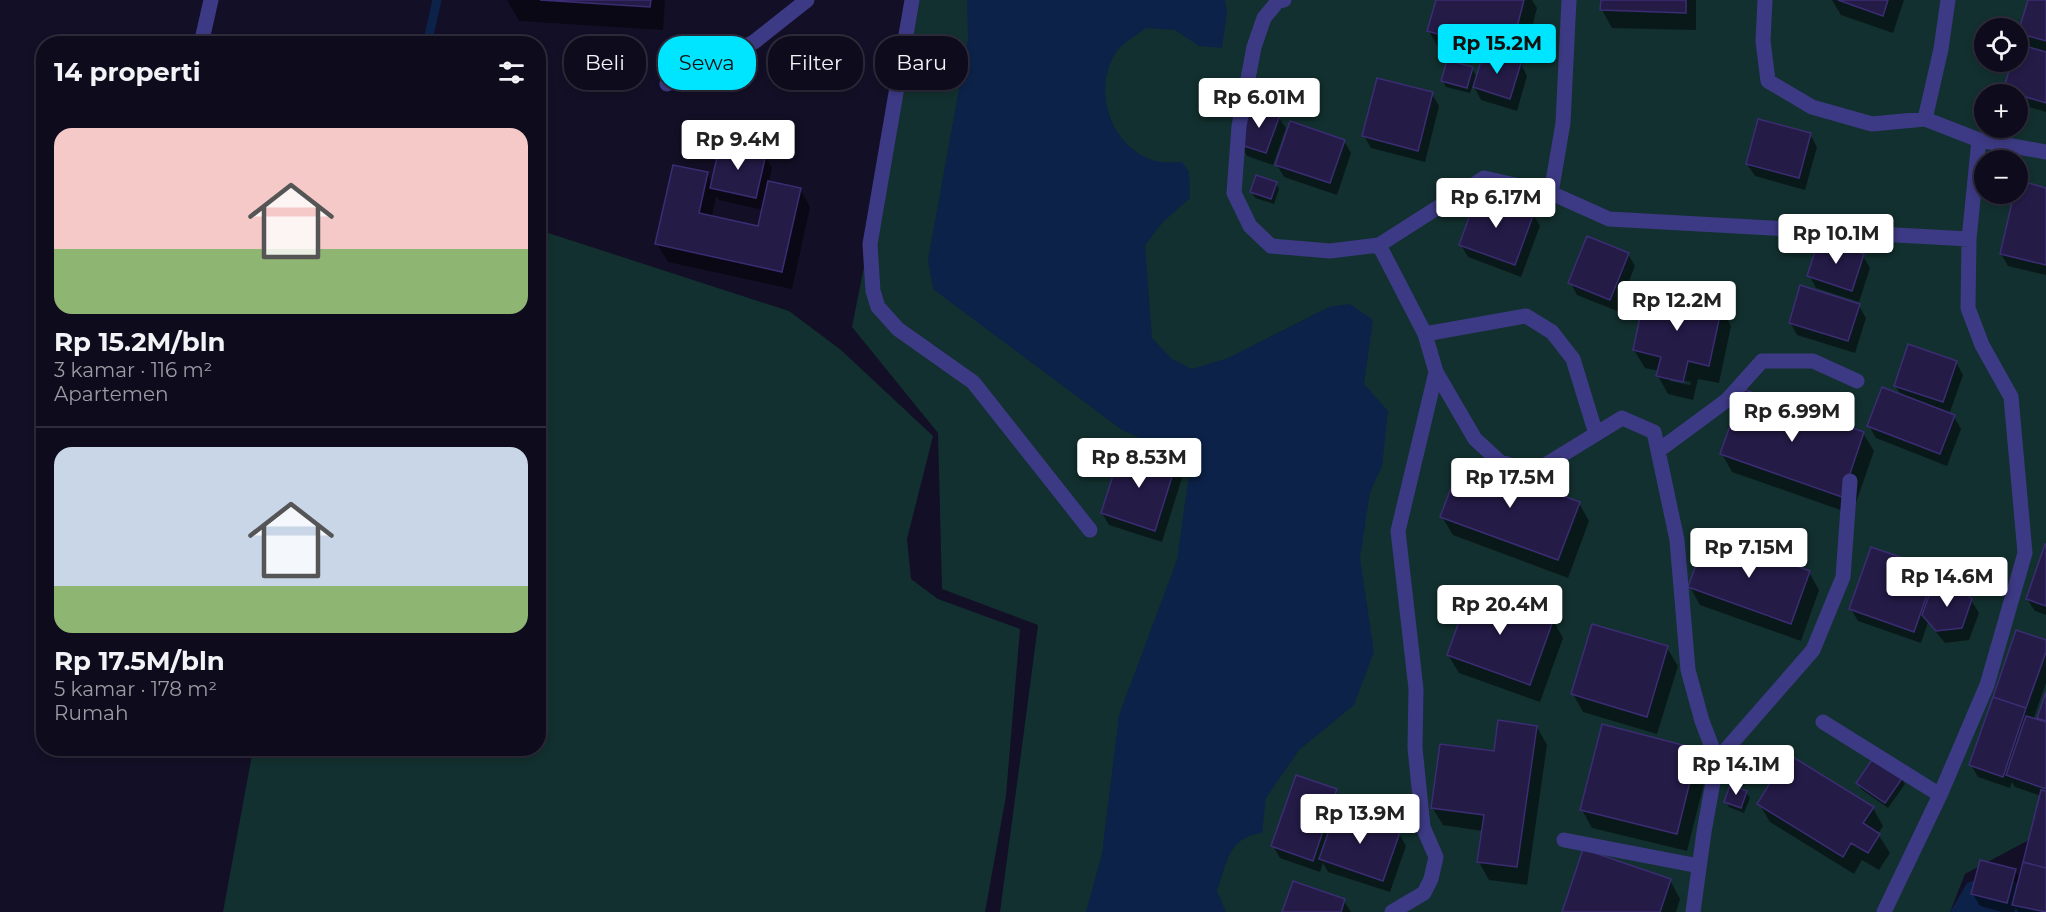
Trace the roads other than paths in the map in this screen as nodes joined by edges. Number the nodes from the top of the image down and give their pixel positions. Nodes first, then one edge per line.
1 (211, 0) edge
2 (807, 0) edge
3 (912, 0) edge
4 (1284, 0) edge
5 (1569, 0) edge
6 (1765, 0) edge
7 (1948, 0) edge
8 (203, 36) edge
9 (756, 40) edge
10 (1925, 119) junction
11 (1979, 140) junction
12 (2046, 152) edge
13 (1551, 193) junction
14 (1969, 239) junction
15 (1378, 245) junction
16 (1425, 334) junction
17 (1436, 372) junction
18 (1857, 381) dead end
19 (1596, 434) junction
20 (1658, 451) junction
21 (1850, 481) dead end
22 (1090, 531) dead end
23 (1823, 722) dead end
24 (1717, 759) junction
25 (1940, 795) junction
26 (1564, 840) dead end
27 (1699, 866) junction
28 (1392, 912) edge
29 (1693, 912) edge
30 (1884, 912) edge

1 - 8 lane
2 - 9 lane
3 - 22 lane
4 - 15 lane
5 - 13 lane
6 - 10 lane
7 - 10 lane
10 - 11 lane
11 - 12 lane
11 - 14 lane
13 - 14 lane
13 - 15 lane
14 - 25 lane
15 - 16 lane
16 - 17 lane
16 - 19 lane
17 - 19 lane
17 - 28 lane
18 - 20 lane
19 - 20 lane
20 - 24 lane
21 - 24 lane
23 - 25 lane
24 - 27 lane
25 - 30 lane
26 - 27 lane
27 - 29 lane

